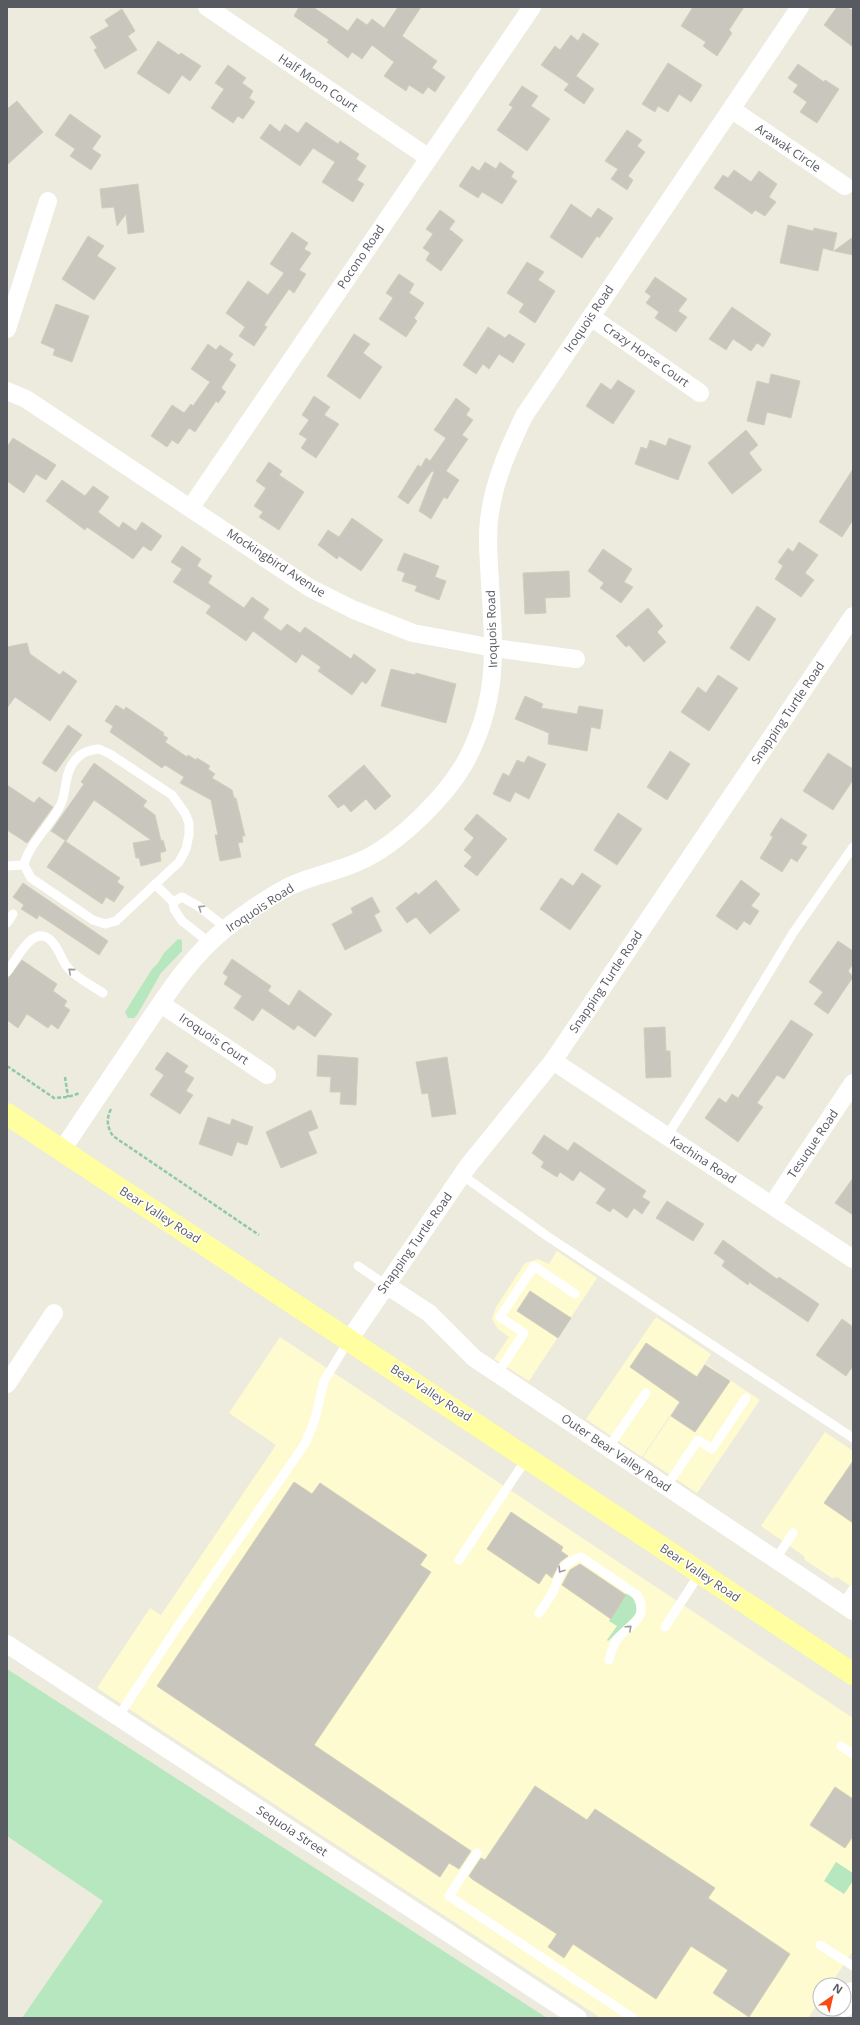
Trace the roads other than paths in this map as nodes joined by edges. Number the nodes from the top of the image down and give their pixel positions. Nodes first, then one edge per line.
1 (207, 7) edge
2 (532, 7) edge
3 (800, 7) edge
4 (731, 109) junction
5 (429, 158) junction
6 (845, 186) dead end
7 (48, 201) dead end
8 (591, 317) junction
9 (7, 328) edge
10 (7, 391) edge
11 (700, 393) dead end
12 (191, 507) junction
13 (853, 616) edge
14 (494, 648) junction
15 (576, 659) dead end
16 (853, 847) edge
17 (7, 866) edge
18 (24, 866) junction
19 (155, 884) junction
20 (173, 902) junction
21 (13, 914) dead end
22 (7, 922) edge
23 (226, 928) junction
24 (210, 943) junction
25 (7, 972) edge
26 (103, 993) dead end
27 (161, 1004) junction
28 (553, 1061) junction
29 (267, 1075) dead end
30 (853, 1083) edge
31 (7, 1114) edge
32 (667, 1136) junction
33 (62, 1150) junction
34 (462, 1175) junction
35 (772, 1205) junction
36 (853, 1260) edge
37 (358, 1266) dead end
38 (386, 1285) junction
39 (575, 1294) dead end
40 (54, 1313) dead end
41 (349, 1340) junction
42 (497, 1374) junction
43 (7, 1384) edge
44 (646, 1393) dead end
45 (746, 1398) dead end
46 (853, 1438) edge
47 (608, 1448) junction
48 (527, 1457) junction
49 (666, 1487) junction
50 (793, 1533) dead end
51 (459, 1560) dead end
52 (775, 1560) junction
53 (700, 1573) junction
54 (853, 1589) edge
55 (848, 1608) edge
56 (539, 1613) dead end
57 (665, 1627) dead end
58 (7, 1644) edge
59 (609, 1660) dead end
60 (853, 1674) edge
61 (118, 1717) junction
62 (841, 1746) dead end
63 (853, 1754) edge
64 (477, 1853) dead end
65 (820, 1944) dead end
66 (853, 1966) edge
67 (578, 2018) edge
68 (633, 2018) edge

1 - 5 street, Half Moon Court
2 - 5 street, Pocono Road
3 - 4 street, Iroquois Road
4 - 6 street, Arawak Circle
4 - 8 street, Iroquois Road
5 - 12 street, Pocono Road
7 - 9 street
8 - 11 street, Crazy Horse Court
8 - 14 street, Iroquois Road
10 - 12 street, Mockingbird Avenue
12 - 14 street, Mockingbird Avenue
13 - 28 street, Snapping Turtle Road
14 - 15 street, Mockingbird Avenue
14 - 23 street, Iroquois Road
16 - 32 lane
17 - 18 lane
18 - 19 lane
18 - 19 lane
19 - 20 lane
23 -> 20 lane
20 - 24 lane
21 - 22 lane
23 - 24 street, Iroquois Road
24 - 27 street, Iroquois Road
26 -> 25 lane
27 - 29 street, Iroquois Court
27 - 33 street, Iroquois Road
28 - 32 street, Kachina Road
28 - 34 street, Snapping Turtle Road
30 - 35 street, Tesuque Road
31 - 33 main road, Bear Valley Road
32 - 35 street, Kachina Road
33 - 41 main road, Bear Valley Road
34 - 38 street, Snapping Turtle Road
34 - 46 lane
35 - 36 street, Kachina Road
37 - 38 lane
38 - 41 street, Snapping Turtle Road
38 - 42 street, Outer Bear Valley Road
39 - 42 lane
40 - 43 street
41 - 48 main road, Bear Valley Road
41 - 61 lane
42 - 47 street, Outer Bear Valley Road
44 - 47 lane
45 - 49 lane
47 - 49 street, Outer Bear Valley Road
48 - 51 lane
48 - 53 main road, Bear Valley Road
49 - 52 street, Outer Bear Valley Road
50 - 52 lane
52 - 55 street, Outer Bear Valley Road
53 - 57 lane
53 - 60 main road, Bear Valley Road
54 - 55 lane
59 -> 56 lane
58 - 61 street, Sequoia Street
61 - 67 street, Sequoia Street
62 - 63 lane
64 - 68 lane
65 - 66 lane

